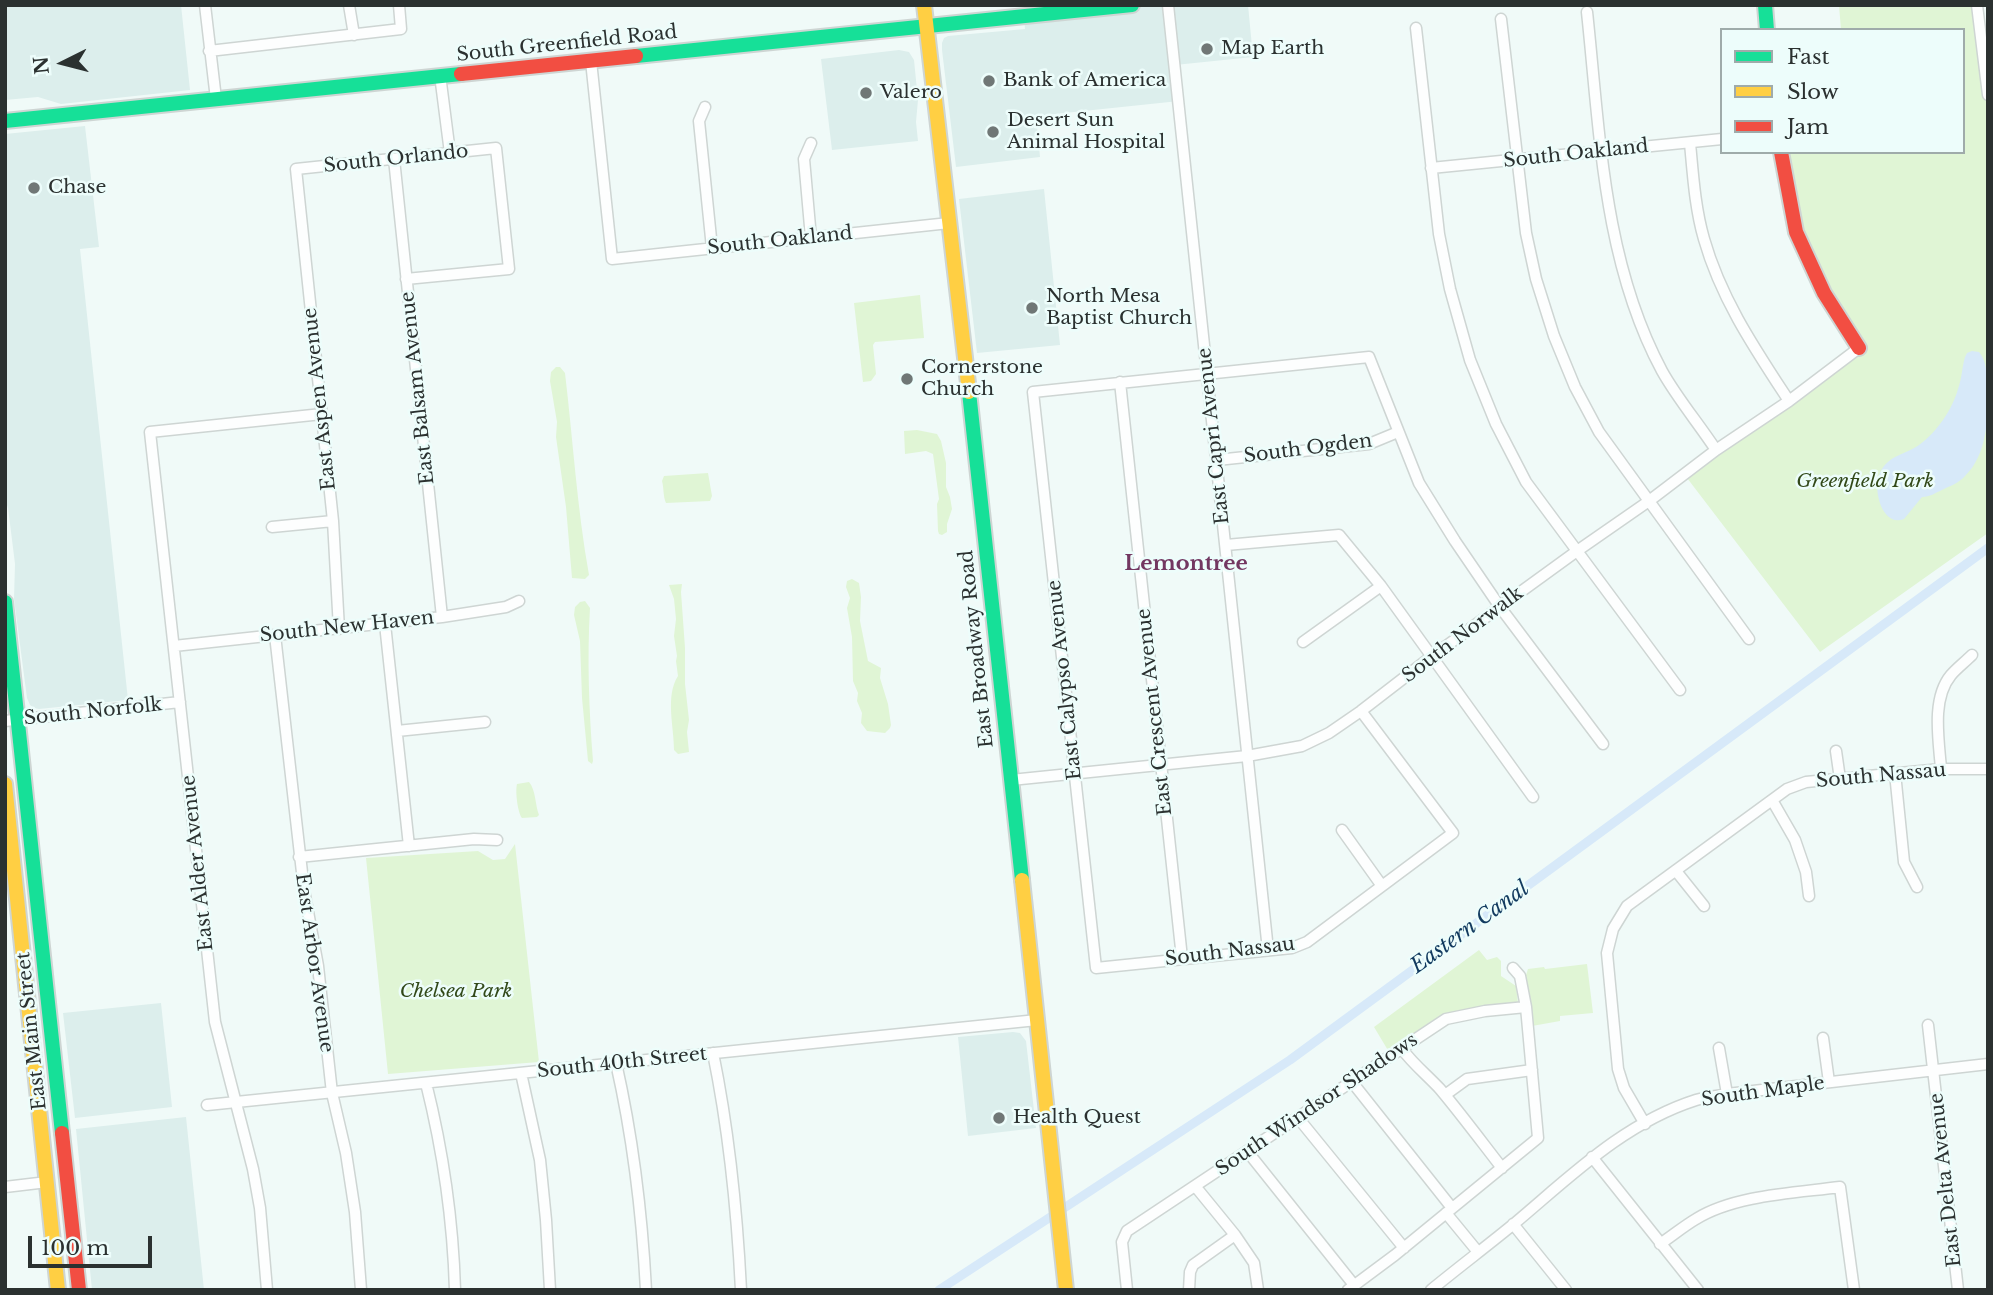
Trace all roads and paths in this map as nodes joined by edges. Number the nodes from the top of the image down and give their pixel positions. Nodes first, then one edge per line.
1 (205, 5) edge
2 (349, 5) edge
3 (399, 5) edge
4 (924, 5) edge
5 (1132, 5) edge
6 (1168, 5) edge
7 (1765, 5) edge
8 (1977, 5) edge
9 (1587, 12) dead end
10 (1502, 19) dead end
11 (926, 26) junction
12 (1416, 28) dead end
13 (1767, 28) edge
14 (354, 35) junction
15 (209, 51) junction
16 (591, 61) junction
17 (440, 75) junction
18 (1988, 95) edge
19 (216, 99) junction
20 (705, 107) dead end
21 (5, 121) edge
22 (1720, 139) edge
23 (811, 143) dead end
24 (1689, 143) junction
25 (1602, 151) junction
26 (450, 153) junction
27 (1781, 154) edge
28 (394, 159) junction
29 (1516, 160) junction
30 (1431, 168) junction
31 (296, 169) joint
32 (949, 223) junction
33 (811, 238) junction
34 (712, 248) junction
35 (407, 279) junction
36 (1859, 348) joint
37 (1208, 374) junction
38 (1120, 382) junction
39 (1789, 401) junction
40 (322, 414) junction
41 (1398, 432) junction
42 (1716, 450) junction
43 (1217, 460) junction
44 (1649, 501) junction
45 (333, 521) junction
46 (272, 527) dead end
47 (1226, 545) junction
48 (1577, 551) junction
49 (1381, 586) junction
50 (519, 601) dead end
51 (5, 602) edge
52 (1500, 607) junction
53 (442, 617) junction
54 (385, 624) junction
55 (339, 629) junction
56 (275, 635) junction
57 (1749, 639) dead end
58 (1303, 642) dead end
59 (174, 646) junction
60 (1972, 655) dead end
61 (1431, 657) junction
62 (1679, 690) dead end
63 (180, 702) junction
64 (1361, 712) junction
65 (12, 721) edge
66 (485, 722) dead end
67 (397, 731) junction
68 (1603, 744) dead end
69 (1836, 751) dead end
70 (1247, 756) junction
71 (1161, 765) junction
72 (1941, 769) junction
73 (1988, 769) edge
74 (1075, 773) junction
75 (1895, 774) junction
76 (1840, 779) junction
77 (1011, 780) junction
78 (5, 784) edge
79 (1533, 797) dead end
80 (1772, 800) junction
81 (1342, 830) dead end
82 (497, 840) dead end
83 (409, 846) junction
84 (299, 857) junction
85 (1676, 871) junction
86 (1382, 886) junction
87 (1917, 887) dead end
88 (1809, 896) dead end
89 (1704, 906) dead end
90 (1268, 950) junction
91 (1182, 958) junction
92 (1097, 968) joint
93 (1513, 968) dead end
94 (1525, 1007) junction
95 (1037, 1020) junction
96 (1928, 1025) dead end
97 (1823, 1038) dead end
98 (1719, 1048) dead end
99 (1402, 1049) junction
100 (713, 1053) junction
101 (616, 1063) junction
102 (1988, 1064) edge
103 (1532, 1070) junction
104 (1934, 1070) junction
105 (521, 1073) junction
106 (1352, 1082) junction
107 (1829, 1082) junction
108 (426, 1083) junction
109 (332, 1093) junction
110 (1727, 1094) junction
111 (1445, 1095) junction
112 (236, 1102) junction
113 (206, 1105) dead end
114 (1298, 1119) junction
115 (1645, 1124) junction
116 (1247, 1152) junction
117 (1592, 1157) junction
118 (1502, 1168) junction
119 (47, 1182) junction
120 (1195, 1186) junction
121 (5, 1187) edge
122 (1449, 1211) junction
123 (1513, 1224) junction
124 (1234, 1235) junction
125 (1660, 1244) junction
126 (1404, 1248) junction
127 (1478, 1252) junction
128 (1351, 1287) edge
129 (1432, 1289) edge
130 (58, 1290) edge
131 (79, 1290) edge
132 (267, 1290) edge
133 (361, 1290) edge
134 (455, 1290) edge
135 (550, 1290) edge
136 (646, 1290) edge
137 (741, 1290) edge
138 (1066, 1290) edge
139 (1127, 1290) edge
140 (1189, 1290) edge
141 (1258, 1290) edge
142 (1566, 1290) edge
143 (1698, 1290) edge
144 (1854, 1290) edge
145 (1958, 1290) edge

1 - 15 street
2 - 14 street
3 - 14 street
4 - 11 main road, East Broadway Road
5 - 11 main road, South Greenfield Road
6 - 37 street, East Capri Avenue
7 - 13 main road
8 - 18 street
9 - 25 street
10 - 29 street
11 - 16 main road, South Greenfield Road
11 - 32 main road, East Broadway Road
12 - 30 street
14 - 15 street
15 - 19 street
16 - 17 main road, South Greenfield Road
16 - 34 street, South Oakland
17 - 19 main road, South Greenfield Road
17 - 26 street
19 - 21 main road, South Greenfield Road
20 - 34 street
22 - 24 street, South Oakland
23 - 33 street
24 - 25 street, South Oakland
24 - 39 street
25 - 29 street, South Oakland
25 - 42 street
26 - 28 street, South Orlando
26 - 35 street, South Orlando
27 - 36 main road
28 - 31 street, South Orlando
28 - 35 street, East Balsam Avenue
29 - 30 street, South Oakland
29 - 44 street
30 - 48 street
31 - 40 street, East Aspen Avenue
32 - 33 street, South Oakland
32 - 77 main road, East Broadway Road
33 - 34 street, South Oakland
35 - 53 street, East Balsam Avenue
36 - 39 street, South Norwalk
37 - 38 street
37 - 41 street
37 - 43 street, East Capri Avenue
38 - 71 street, East Crescent Avenue
38 - 74 street, East Calypso Avenue
39 - 42 street, South Norwalk
40 - 45 street, East Aspen Avenue
40 - 59 street, East Alder Avenue
41 - 43 street, South Ogden
41 - 52 street
42 - 44 street, South Norwalk
43 - 47 street, East Capri Avenue
44 - 48 street, South Norwalk
44 - 57 street
45 - 46 street
45 - 55 street, East Aspen Avenue
47 - 49 street
47 - 70 street, East Capri Avenue
48 - 52 street, South Norwalk
48 - 62 street
49 - 58 street
49 - 61 street
50 - 53 street, South New Haven
51 - 65 main road, East Main Street
52 - 61 street, South Norwalk
52 - 68 street
53 - 54 street, South New Haven
54 - 55 street, South New Haven
54 - 67 street
55 - 56 street, South New Haven
56 - 59 street, South New Haven
56 - 84 street, East Arbor Avenue
59 - 63 street, East Alder Avenue
60 - 72 street
61 - 64 street, South Norwalk
61 - 79 street
63 - 65 street, South Norfolk
63 - 112 street, East Alder Avenue
64 - 70 street, South Norwalk
64 - 86 street, South Nassau
65 - 131 main road, East Main Street
66 - 67 street
67 - 83 street
69 - 76 street
70 - 71 street, South Norwalk
70 - 90 street, East Capri Avenue
71 - 74 street, South Norwalk
71 - 91 street, East Crescent Avenue
72 - 73 street, South Nassau
72 - 75 street, South Nassau
74 - 77 street, South Norwalk
74 - 92 street, East Calypso Avenue
75 - 76 street, South Nassau
75 - 87 street
76 - 80 street, South Nassau
77 - 95 main road, East Broadway Road
78 - 119 main road, East Main Street
80 - 85 street, South Nassau
80 - 88 street
81 - 86 street
82 - 83 street
83 - 84 street
84 - 109 street, East Arbor Avenue
85 - 89 street
85 - 115 street, South Nassau
86 - 90 street, South Nassau
90 - 91 street, South Nassau
91 - 92 street, South Nassau
93 - 94 street
94 - 99 street, South Windsor Shadows
94 - 103 street
95 - 100 street, South 40th Street
95 - 138 main road, East Broadway Road
96 - 104 street, East Delta Avenue
97 - 107 street
98 - 110 street
99 - 106 street, South Windsor Shadows
99 - 111 street
100 - 101 street, South 40th Street
100 - 137 street
101 - 105 street, South 40th Street
101 - 136 street
102 - 104 street, South Maple
103 - 111 street
103 - 118 street
104 - 107 street, South Maple
104 - 145 street, East Delta Avenue
105 - 108 street, South 40th Street
105 - 135 street
106 - 114 street, South Windsor Shadows
106 - 122 street
107 - 110 street, South Maple
108 - 109 street, South 40th Street
108 - 134 street
109 - 112 street, South 40th Street
109 - 133 street, East Arbor Avenue
110 - 115 street, South Maple
111 - 118 street
112 - 113 street, South 40th Street
112 - 132 street, East Alder Avenue
114 - 116 street, South Windsor Shadows
114 - 126 street
115 - 117 street, South Maple
116 - 120 street, South Windsor Shadows
116 - 128 street
117 - 123 street, South Maple
117 - 125 street
118 - 122 street
119 - 121 street
119 - 130 main road, East Main Street
120 - 124 street
120 - 139 street, South Windsor Shadows
122 - 126 street
122 - 127 street
123 - 127 street, South Maple
123 - 142 street
124 - 140 street
124 - 141 street
125 - 143 street
125 - 144 street
126 - 128 street
127 - 129 street, South Maple

